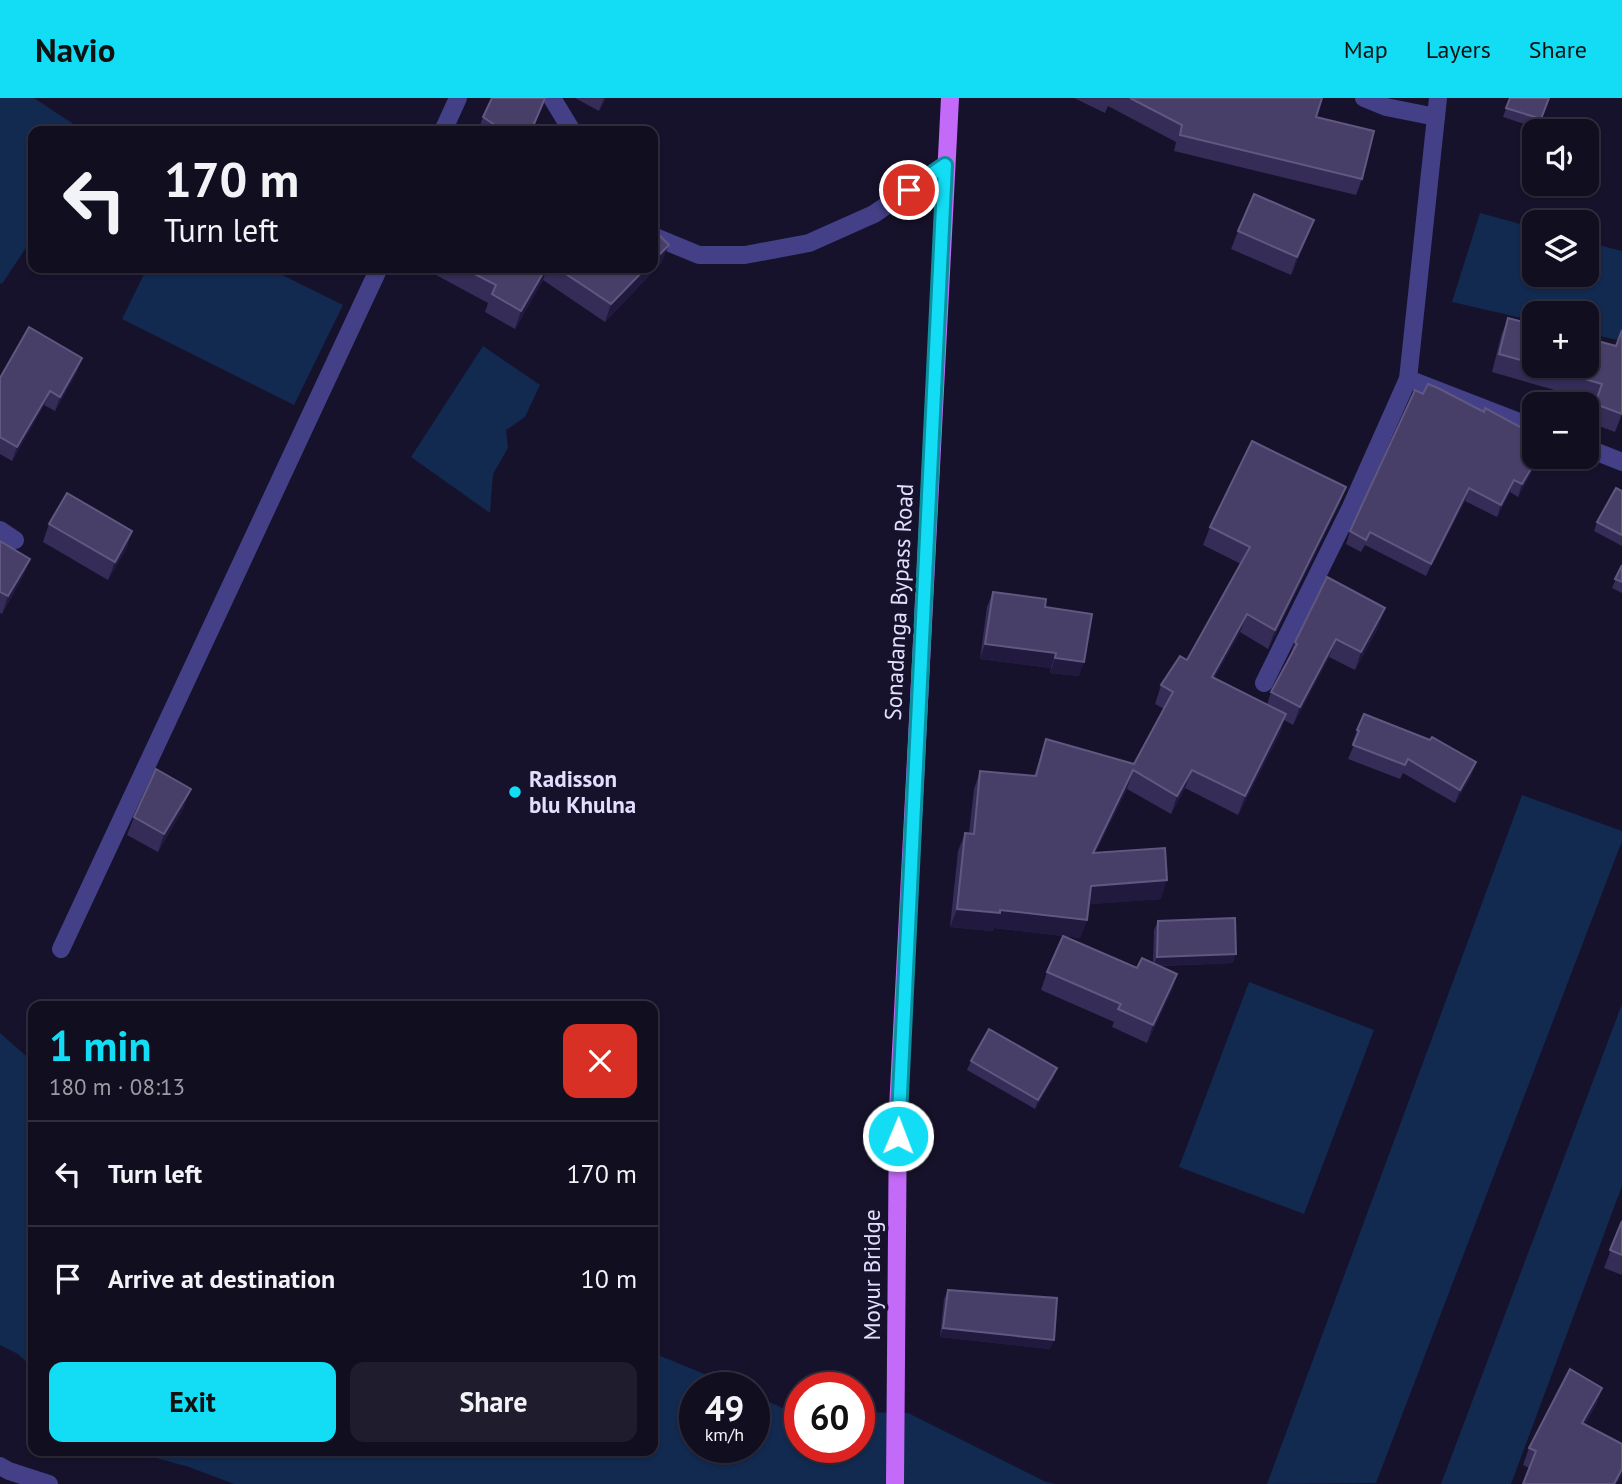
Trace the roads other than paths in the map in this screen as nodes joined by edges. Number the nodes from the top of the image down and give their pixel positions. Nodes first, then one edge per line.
1 (458, 98) edge
2 (552, 98) edge
3 (950, 98) edge
4 (1364, 98) edge
5 (1438, 98) edge
6 (1436, 117) junction
7 (445, 126) edge
8 (569, 126) edge
9 (945, 165) junction
10 (658, 238) edge
11 (377, 273) edge
12 (1408, 379) junction
13 (1522, 423) edge
14 (1599, 453) edge
15 (1622, 462) edge
16 (0, 530) edge
17 (15, 540) dead end
18 (1264, 683) dead end
19 (61, 949) dead end
20 (898, 1109) joint
21 (0, 1466) edge
22 (49, 1484) edge
23 (895, 1484) edge

1 - 7 street
2 - 8 street
3 - 9 main road, Sonadanga Bypass Road
4 - 6 street
5 - 6 street
6 - 12 street
9 - 10 street
9 - 20 main road, Sonadanga Bypass Road
11 - 19 street
12 - 13 street
12 - 18 street
14 - 15 street
16 - 17 street
20 - 23 main road, Moyur Bridge
21 - 22 street

